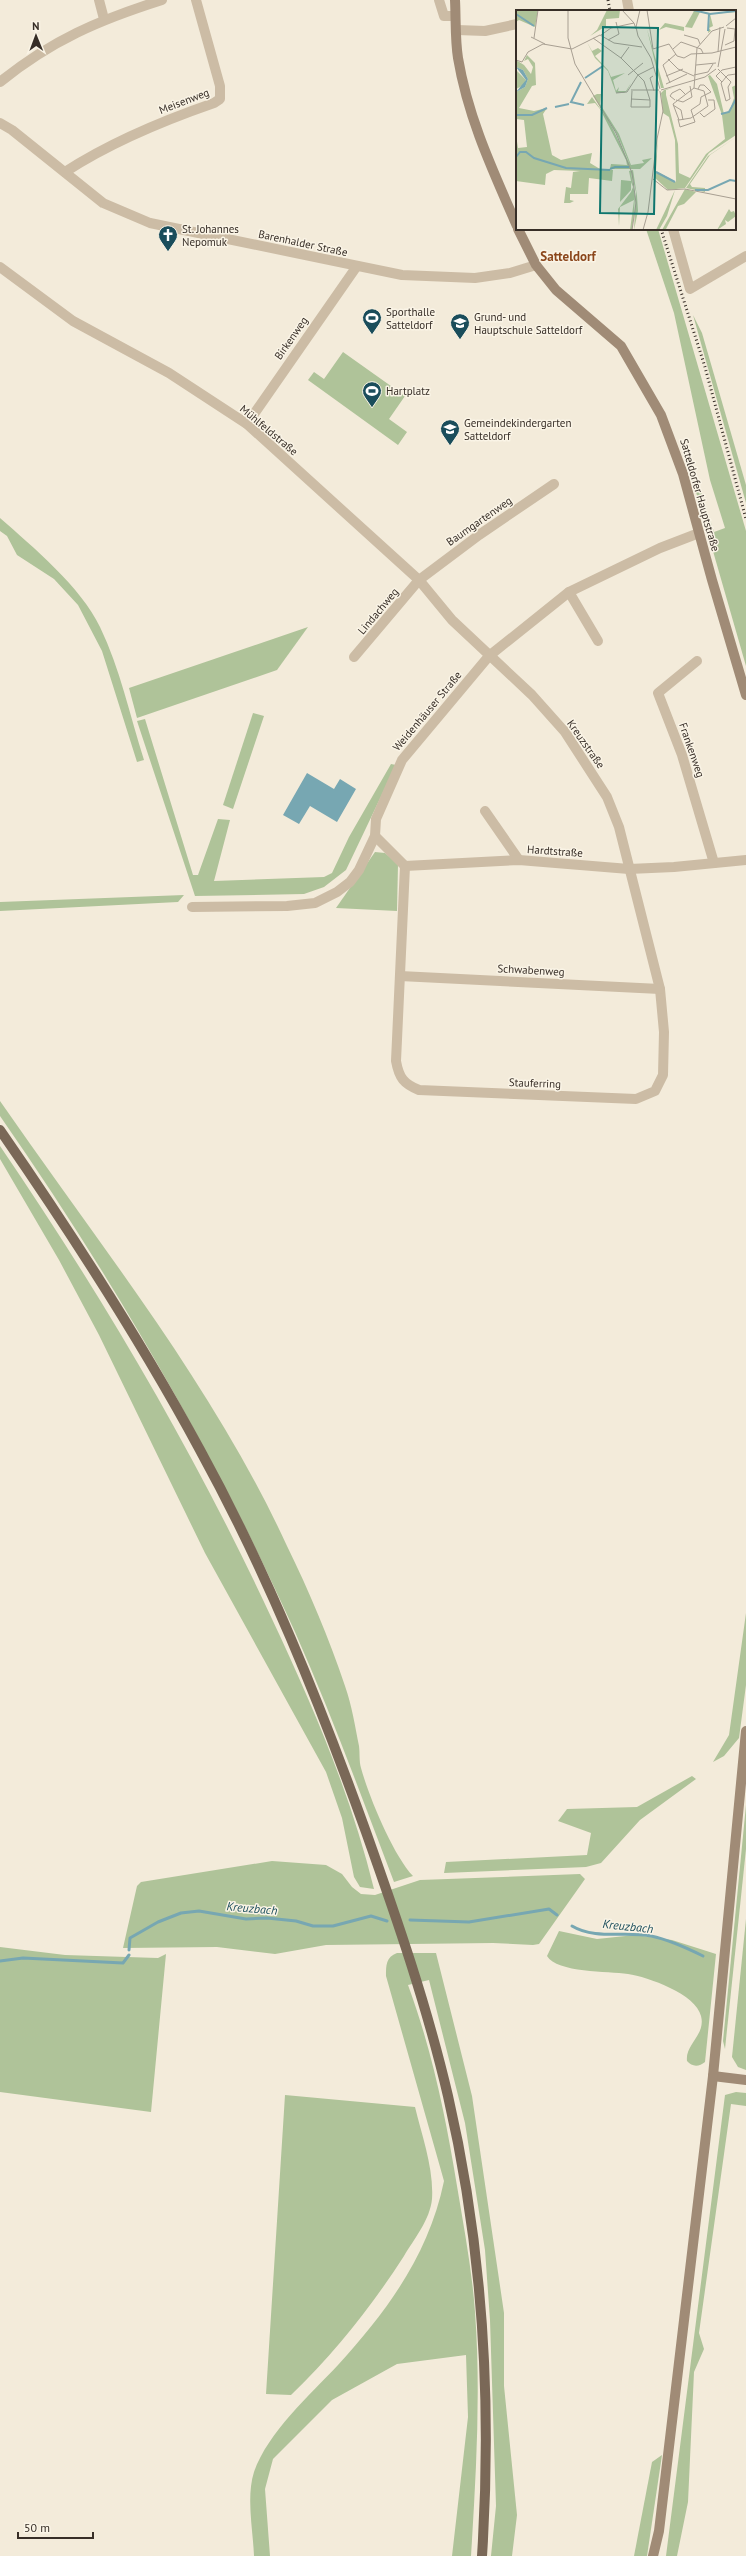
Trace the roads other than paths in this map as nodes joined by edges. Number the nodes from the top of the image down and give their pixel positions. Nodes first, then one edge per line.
1 (99, 0) edge
2 (162, 0) edge
3 (196, 0) edge
4 (439, 0) edge
5 (455, 0) edge
6 (627, 0) edge
7 (629, 10) edge
8 (456, 16) junction
9 (104, 19) junction
10 (516, 24) edge
11 (457, 30) junction
12 (0, 82) edge
13 (0, 123) edge
14 (65, 172) junction
15 (516, 224) edge
16 (519, 230) edge
17 (673, 230) edge
18 (746, 256) edge
19 (536, 265) junction
20 (357, 266) junction
21 (0, 267) edge
22 (247, 424) junction
23 (554, 484) dead end
24 (699, 533) junction
25 (419, 580) junction
26 (569, 592) junction
27 (598, 641) dead end
28 (488, 656) junction
29 (354, 657) dead end
30 (697, 661) dead end
31 (746, 695) edge
32 (485, 811) dead end
33 (375, 836) junction
34 (519, 860) junction
35 (746, 860) edge
36 (714, 863) junction
37 (405, 866) junction
38 (629, 868) junction
39 (192, 907) dead end
40 (400, 976) junction
41 (660, 989) junction
42 (0, 1130) edge
43 (746, 1730) edge
44 (713, 2076) junction
45 (746, 2080) edge
46 (482, 2556) edge
47 (653, 2556) edge

1 - 9 street
2 - 9 street
3 - 14 street, Meisenweg
4 - 8 street
5 - 8 street, Satteldorfer Hauptstraße
6 - 7 street
8 - 11 street, Satteldorfer Hauptstraße
9 - 12 street
10 - 11 street
11 - 15 street, Satteldorfer Hauptstraße
13 - 14 street, Barenhalder Straße
14 - 20 street, Barenhalder Straße
16 - 19 street, Satteldorfer Hauptstraße
17 - 18 street
19 - 20 street, Barenhalder Straße
19 - 24 street, Satteldorfer Hauptstraße
20 - 22 street, Birkenweg
21 - 22 street, Mühlfeldstraße
22 - 25 street, Mühlfeldstraße
23 - 25 street, Baumgartenweg
24 - 26 street, Weidenhäuser Straße
24 - 31 street, Satteldorfer Hauptstraße
25 - 28 street, Mühlfeldstraße
25 - 29 street, Lindachweg
26 - 27 street
26 - 28 street, Weidenhäuser Straße
28 - 33 street, Weidenhäuser Straße
28 - 38 street, Kreuzstraße
30 - 36 street, Frankenweg
32 - 34 street
33 - 37 street
33 - 39 street, Weidenhäuser Straße
34 - 37 street, Hardtstraße
34 - 38 street, Hardtstraße
35 - 36 street, Hardtstraße
36 - 38 street, Hardtstraße
37 - 40 street, Stauferring
38 - 41 street, Stauferring
40 - 41 street, Schwabenweg
40 - 41 street, Stauferring
42 - 46 main road
43 - 44 street
44 - 45 street
44 - 47 street

